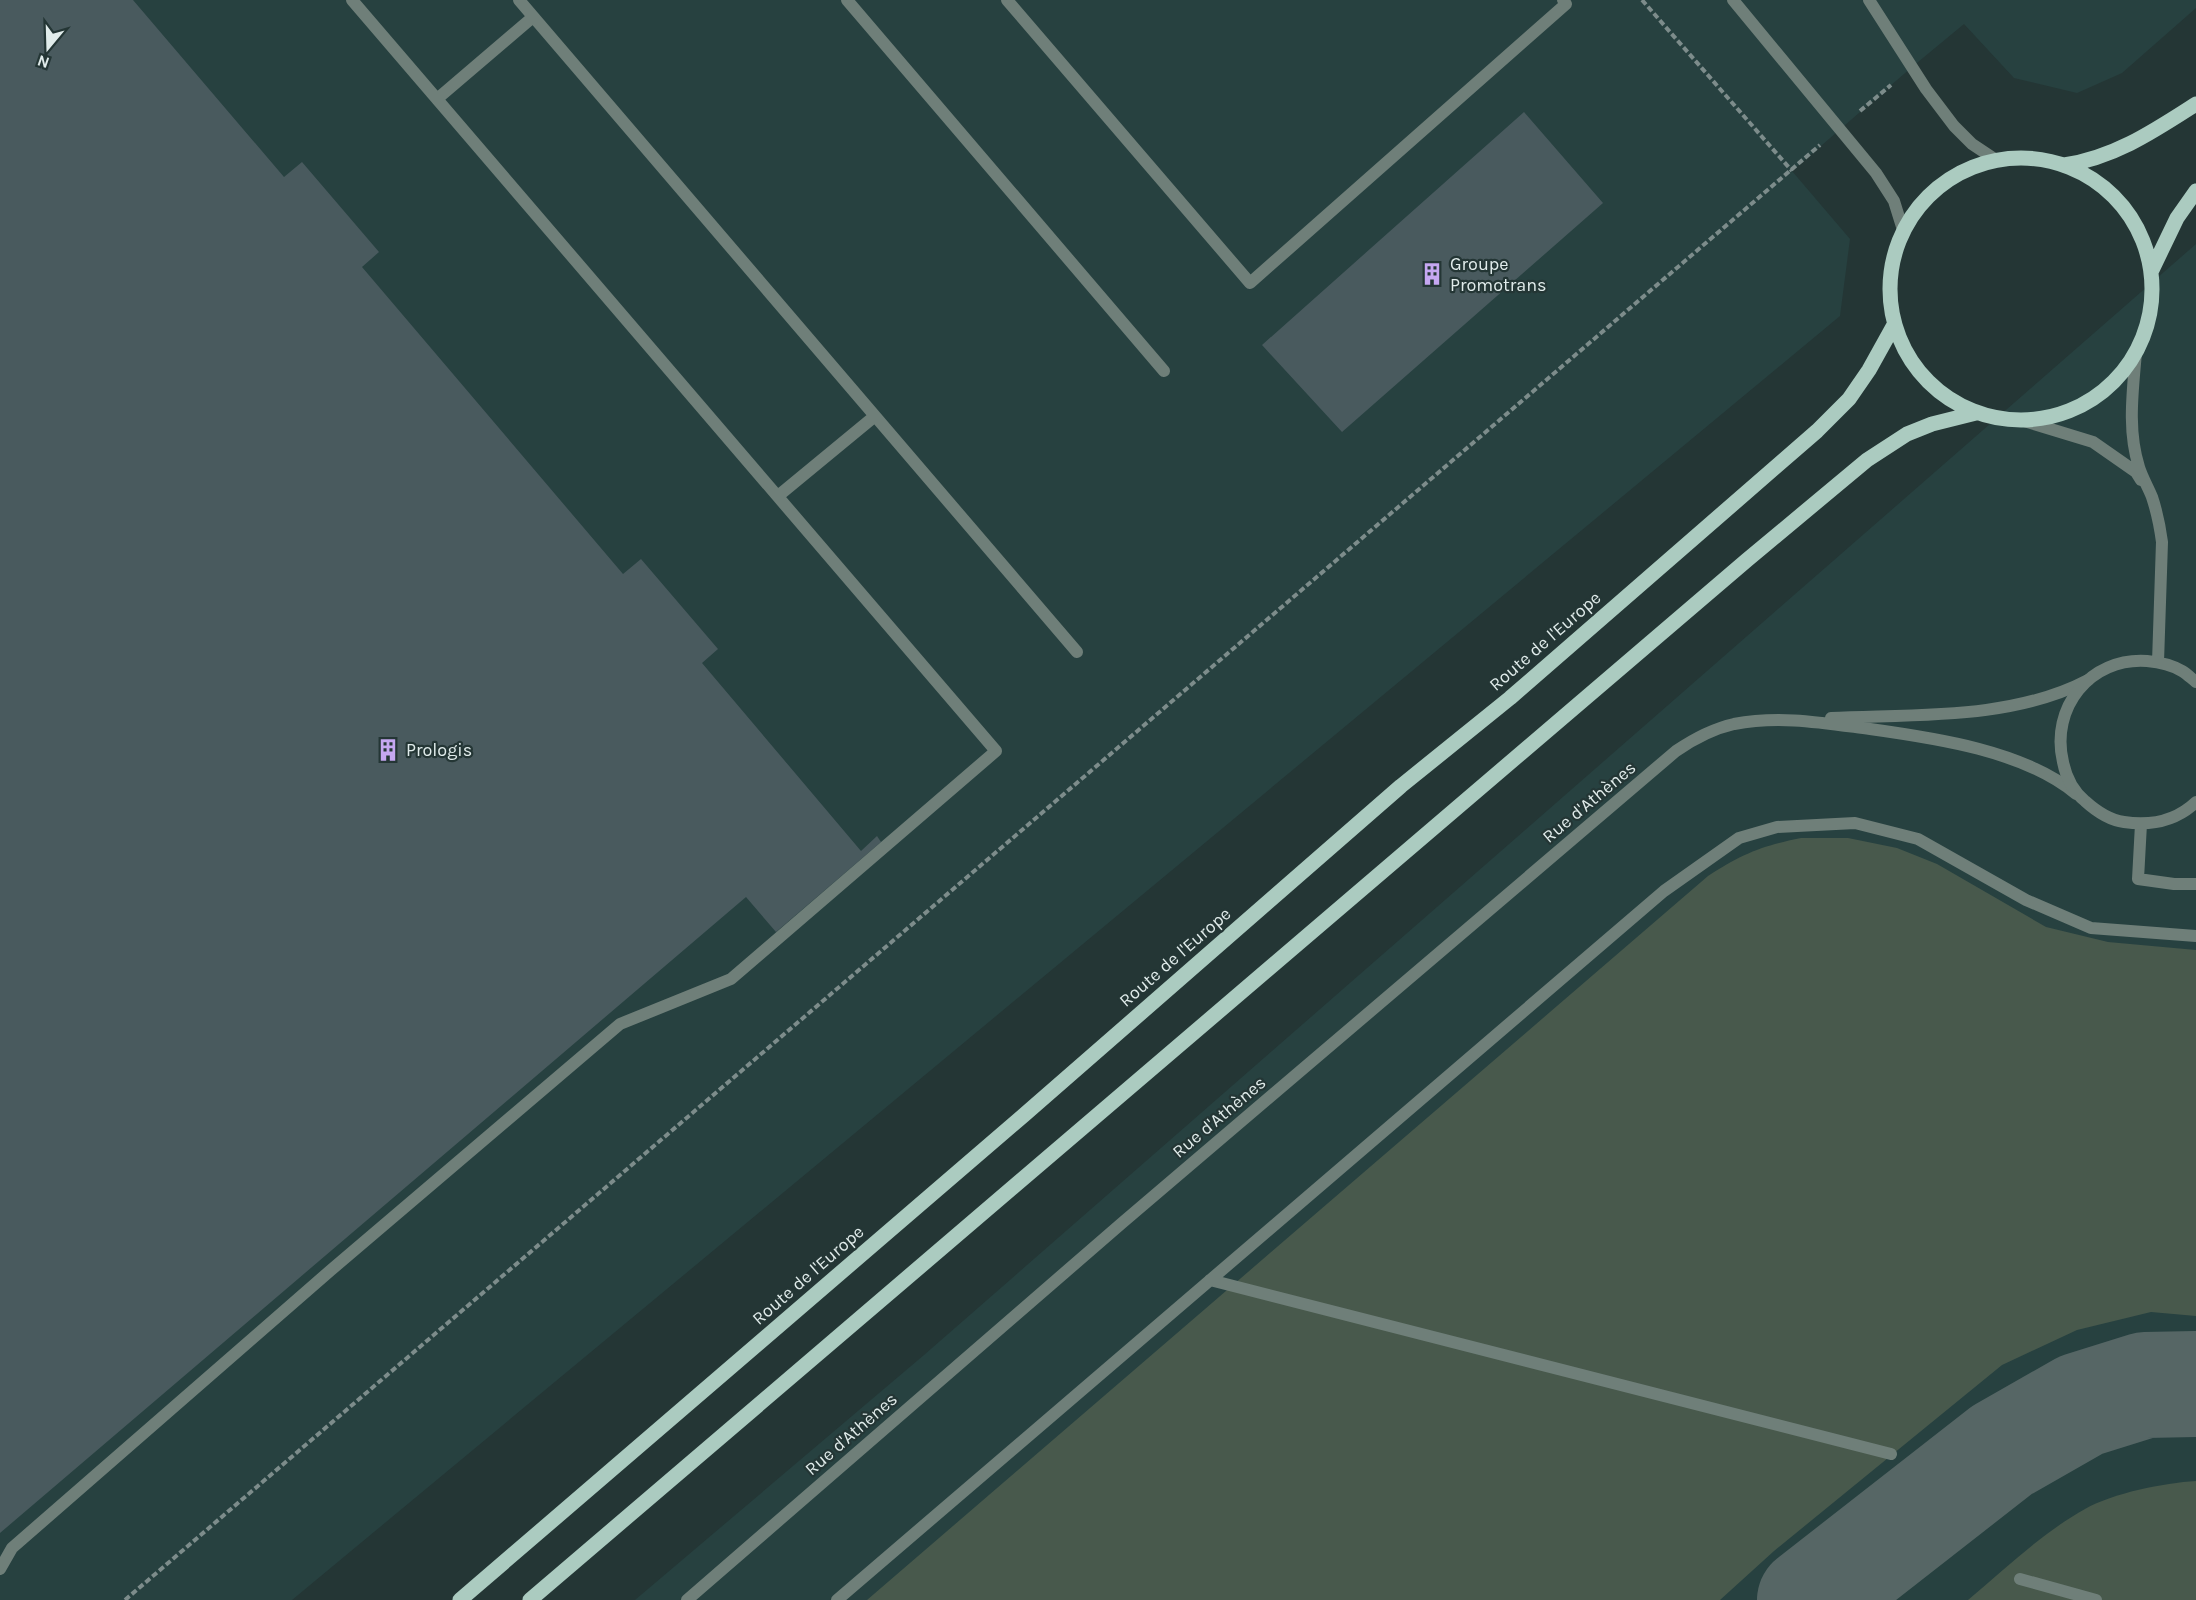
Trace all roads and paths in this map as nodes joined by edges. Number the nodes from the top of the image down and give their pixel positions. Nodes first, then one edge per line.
1 (352, 0) edge
2 (519, 0) edge
3 (847, 0) edge
4 (1007, 0) edge
5 (1563, 0) edge
6 (1642, 0) edge
7 (1733, 0) edge
8 (1869, 0) edge
9 (534, 17) junction
10 (1912, 67) junction
11 (437, 99) junction
12 (2196, 104) edge
13 (1839, 129) junction
14 (1996, 160) junction
15 (2063, 165) junction
16 (1792, 171) junction
17 (2196, 191) edge
18 (1903, 230) junction
19 (2151, 272) junction
20 (1894, 325) junction
21 (2136, 352) junction
22 (1164, 371) dead end
23 (1976, 413) junction
24 (875, 416) junction
25 (2020, 420) junction
26 (778, 496) junction
27 (2151, 496) junction
28 (1077, 652) dead end
29 (2158, 662) junction
30 (2089, 680) junction
31 (2196, 682) edge
32 (1802, 719) junction
33 (2078, 795) junction
34 (2196, 802) edge
35 (2141, 824) junction
36 (2196, 884) edge
37 (2196, 936) edge
38 (1210, 1280) junction
39 (1891, 1454) dead end
40 (0, 1569) edge
41 (2020, 1579) dead end
42 (124, 1600) edge
43 (460, 1600) edge
44 (530, 1600) edge
45 (687, 1600) edge
46 (837, 1600) edge
47 (2096, 1600) edge

1 - 11 street
2 - 9 street
3 - 22 street
4 - 5 street
6 - 16 path
7 - 13 street
8 - 10 street
9 - 11 street
9 - 24 street
10 - 13 path
10 - 14 street
11 - 26 street
12 - 15 main road
13 - 16 path
13 - 18 street
14 - 15 main road
14 - 18 main road
15 - 19 main road
16 - 42 path
17 - 19 main road
18 - 20 main road
19 - 21 main road
20 - 23 main road
20 - 43 main road, Route de l'Europe
21 - 25 main road
21 - 27 street
23 - 25 main road
23 - 44 main road
24 - 26 street
24 - 28 street
25 - 27 street
26 - 40 street
27 - 29 street
29 - 30 street
29 - 31 street
30 - 32 street, Rue d'Athènes
30 - 33 street
32 - 33 street, Rue d'Athènes
32 - 45 street, Rue d'Athènes
33 - 35 street, Rue d'Athènes
34 - 35 street
35 - 36 street
37 - 38 street
38 - 39 street
38 - 46 street
41 - 47 street

